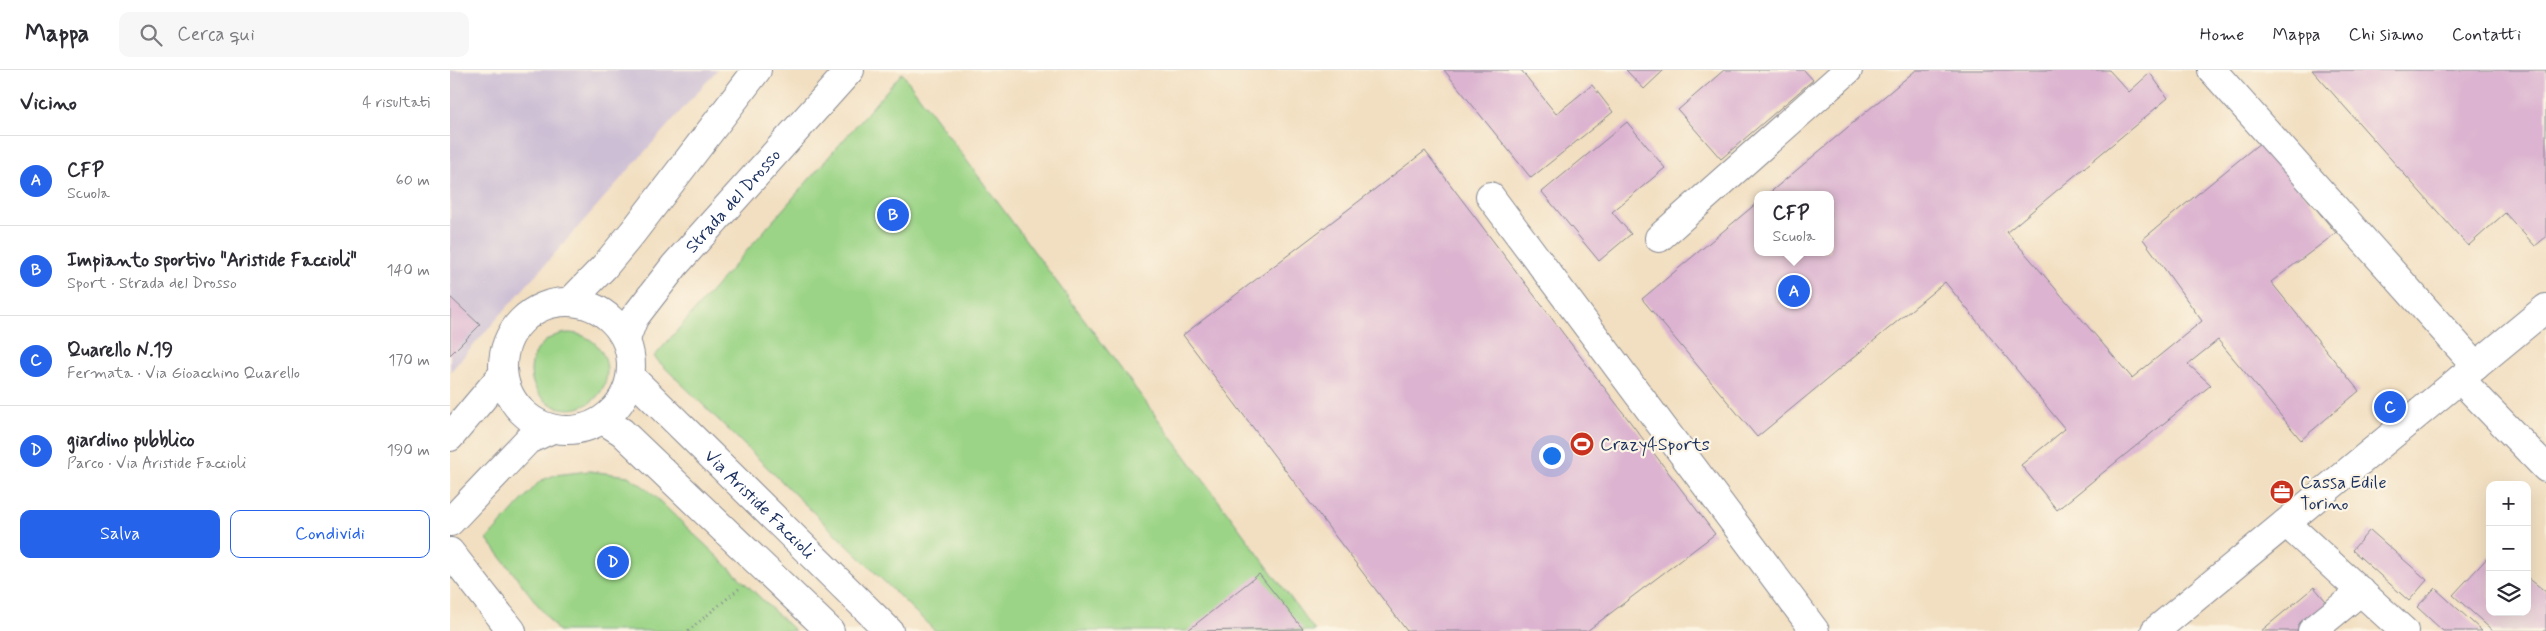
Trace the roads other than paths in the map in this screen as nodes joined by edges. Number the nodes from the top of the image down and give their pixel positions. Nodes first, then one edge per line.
1 (757, 70) edge
2 (850, 70) edge
3 (1848, 70) edge
4 (2212, 70) edge
5 (1490, 196) dead end
6 (1659, 238) dead end
7 (570, 302) junction
8 (2546, 308) edge
9 (626, 339) junction
10 (2468, 372) junction
11 (503, 374) junction
12 (631, 378) junction
13 (603, 420) junction
14 (552, 429) junction
15 (450, 437) edge
16 (2546, 468) edge
17 (450, 522) edge
18 (2286, 523) junction
19 (450, 552) edge
20 (2361, 591) junction
21 (1808, 628) edge
22 (512, 631) edge
23 (830, 631) edge
24 (889, 631) edge
25 (2155, 631) edge
26 (2312, 631) edge
27 (2404, 631) edge

1 - 7 street
2 - 9 street, Strada del Drosso
3 - 6 street
4 - 10 street
5 - 21 street
7 - 9 street
7 - 11 street
8 - 10 street
9 - 12 street
10 - 16 street
10 - 18 street
11 - 14 street
11 - 15 street
12 - 13 street
12 - 24 street, Via Aristide Faccioli
13 - 14 street
13 - 23 street
14 - 17 street
18 - 20 street
18 - 25 street
19 - 22 street
20 - 26 street
20 - 27 street

